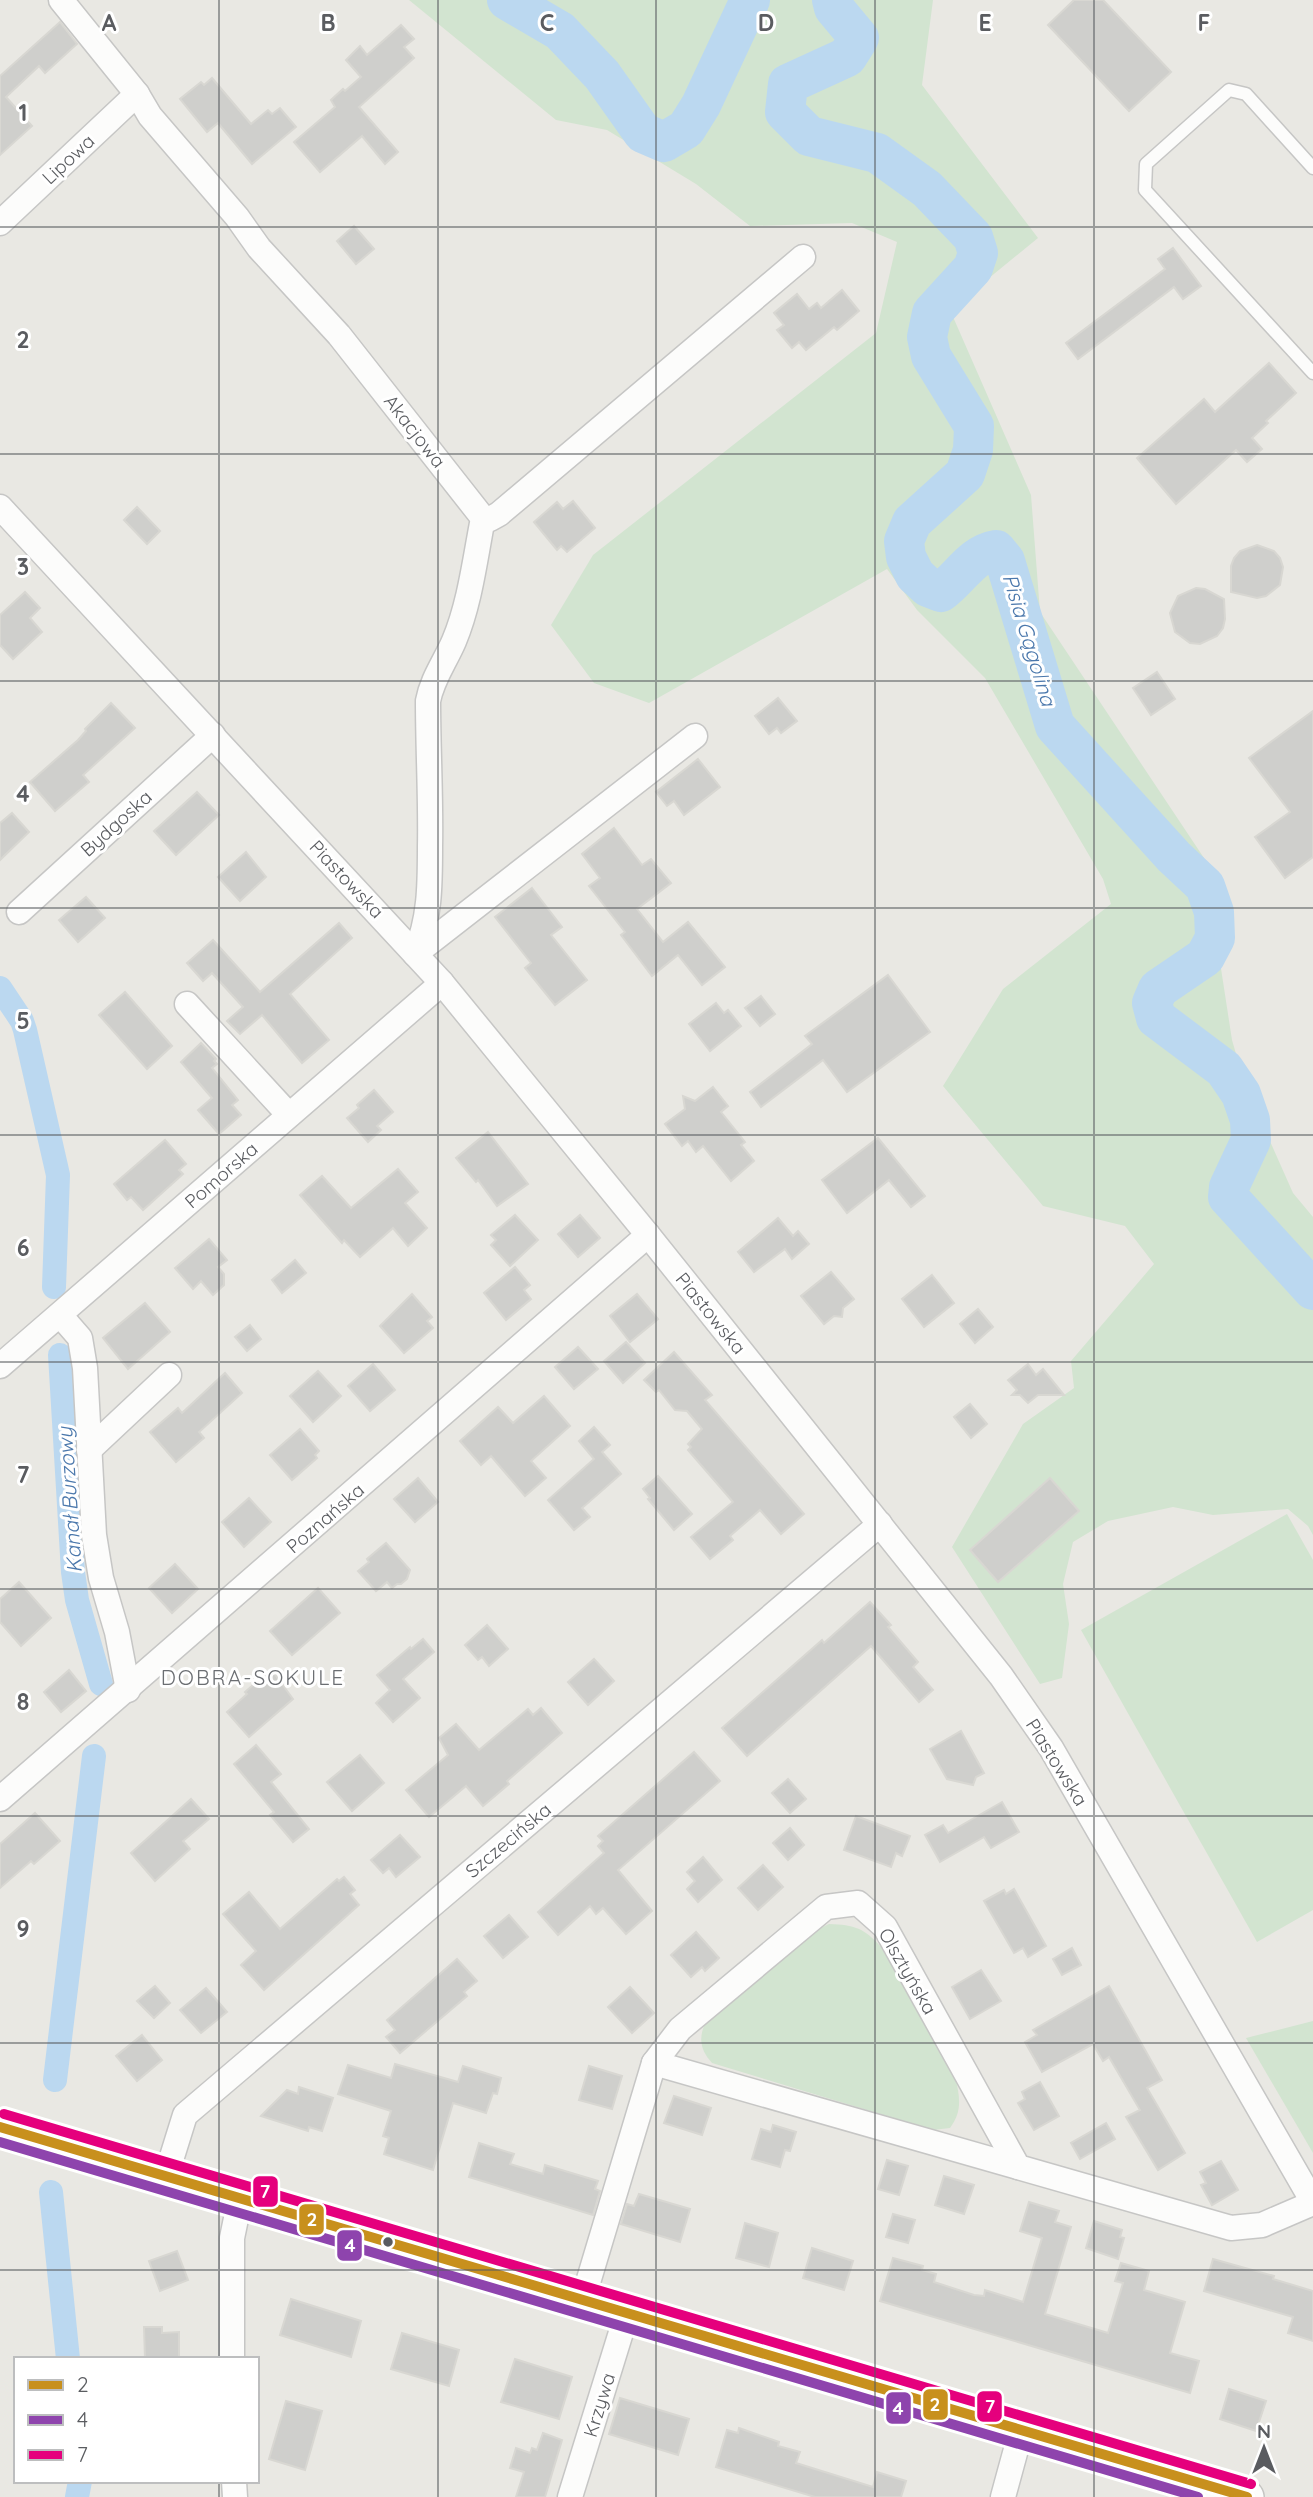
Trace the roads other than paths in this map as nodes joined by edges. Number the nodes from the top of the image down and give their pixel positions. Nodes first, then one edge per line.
1 (61, 0) edge
2 (136, 94) junction
3 (1313, 169) edge
4 (0, 223) edge
5 (803, 257) dead end
6 (1313, 373) edge
7 (0, 507) edge
8 (483, 519) junction
9 (213, 735) junction
10 (695, 736) dead end
11 (19, 912) dead end
12 (415, 954) junction
13 (442, 983) junction
14 (187, 1004) dead end
15 (289, 1115) junction
16 (648, 1235) junction
17 (60, 1315) junction
18 (1, 1364) edge
19 (169, 1375) dead end
20 (89, 1450) junction
21 (880, 1524) junction
22 (128, 1690) junction
23 (0, 1799) edge
24 (654, 2063) junction
25 (0, 2127) edge
26 (1018, 2167) junction
27 (166, 2176) junction
28 (240, 2199) junction
29 (1313, 2202) edge
30 (583, 2299) junction
31 (627, 2313) junction
32 (232, 2357) edge
33 (1021, 2431) junction
34 (570, 2497) edge
35 (1003, 2497) edge
36 (1247, 2497) edge

1 - 2 street, Akacjowa
2 - 4 street, Lipowa
2 - 8 street, Akacjowa
3 - 6 lane
5 - 8 street
7 - 9 street, Piastowska
8 - 12 street
9 - 11 street, Bydgoska
9 - 12 street, Piastowska
10 - 12 street
12 - 13 street, Piastowska
13 - 15 street, Pomorska
13 - 16 street, Piastowska
14 - 15 street
15 - 17 street, Pomorska
16 - 21 street, Piastowska
16 - 22 street, Poznańska
17 - 18 street, Pomorska
17 - 20 street
19 - 20 street
20 - 22 street
21 - 27 street, Szczecińska
21 - 29 street, Piastowska
22 - 23 street, Poznańska
24 - 26 street
24 - 26 street, Olsztyńska
24 - 30 street, Olsztyńska
25 - 27 street
26 - 29 street
27 - 28 street
28 - 30 street
28 - 32 street
30 - 31 street
31 - 33 street
31 - 34 street, Krzywa
33 - 35 street
33 - 36 street

